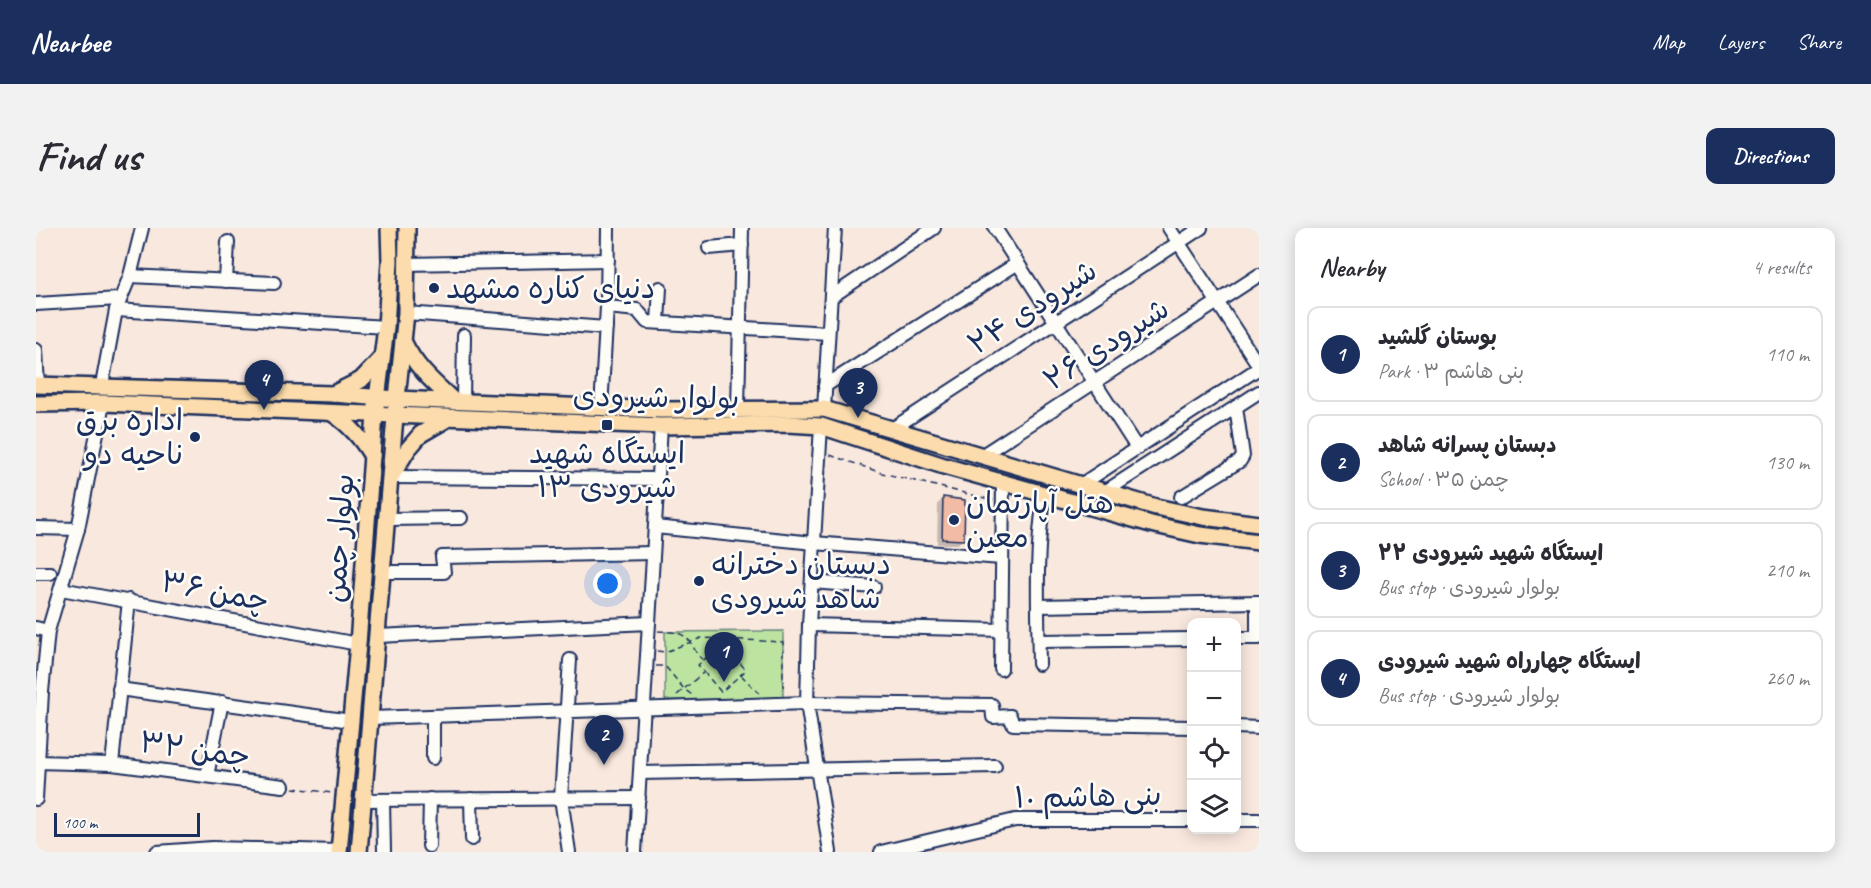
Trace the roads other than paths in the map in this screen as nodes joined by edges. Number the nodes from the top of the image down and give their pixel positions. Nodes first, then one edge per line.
1 (142, 228) edge
2 (389, 228) edge
3 (407, 228) edge
4 (608, 228) edge
5 (742, 228) edge
6 (835, 228) edge
7 (934, 228) edge
8 (995, 228) edge
9 (1169, 228) edge
10 (1201, 228) edge
11 (228, 242) dead end
12 (1178, 242) junction
13 (742, 245) junction
14 (709, 248) dead end
15 (608, 260) junction
16 (1018, 263) junction
17 (408, 264) junction
18 (1259, 275) edge
19 (130, 276) junction
20 (226, 280) junction
21 (274, 283) dead end
22 (660, 288) dead end
23 (831, 297) junction
24 (1217, 302) junction
25 (36, 304) edge
26 (118, 305) junction
27 (607, 307) junction
28 (406, 313) junction
29 (658, 322) junction
30 (1056, 322) junction
31 (386, 327) junction
32 (606, 328) junction
33 (739, 328) junction
34 (828, 333) junction
35 (464, 336) dead end
36 (403, 341) junction
37 (36, 350) edge
38 (382, 358) junction
39 (1259, 367) edge
40 (1094, 382) junction
41 (37, 385) edge
42 (102, 386) junction
43 (825, 386) junction
44 (1259, 392) edge
45 (333, 394) junction
46 (376, 398) junction
47 (396, 399) junction
48 (459, 402) junction
49 (103, 403) junction
50 (36, 404) edge
51 (1236, 407) junction
52 (601, 408) junction
53 (738, 409) junction
54 (824, 409) junction
55 (332, 413) junction
56 (375, 415) junction
57 (395, 417) junction
58 (447, 419) junction
59 (661, 426) junction
60 (821, 426) junction
61 (892, 429) junction
62 (1137, 448) junction
63 (981, 456) junction
64 (372, 457) junction
65 (390, 477) junction
66 (658, 479) junction
67 (1004, 482) junction
68 (1079, 486) junction
69 (1103, 493) junction
70 (1045, 494) junction
71 (1181, 497) dead end
72 (462, 518) dead end
73 (387, 519) junction
74 (1259, 524) edge
75 (655, 527) junction
76 (36, 528) edge
77 (78, 530) junction
78 (1259, 542) edge
79 (814, 543) junction
80 (653, 553) junction
81 (1001, 558) junction
82 (383, 572) junction
83 (36, 573) edge
84 (50, 573) dead end
85 (812, 582) junction
86 (874, 587) dead end
87 (62, 589) junction
88 (129, 600) junction
89 (1258, 602) edge
90 (1038, 606) junction
91 (809, 625) junction
92 (649, 627) junction
93 (42, 629) edge
94 (1001, 630) junction
95 (378, 636) junction
96 (1241, 638) edge
97 (1258, 638) edge
98 (1187, 639) edge
99 (1039, 641) junction
100 (358, 644) junction
101 (570, 660) dead end
102 (1039, 664) dead end
103 (1001, 669) dead end
104 (119, 689) junction
105 (39, 692) edge
106 (222, 702) junction
107 (807, 703) junction
108 (644, 709) junction
109 (566, 712) junction
110 (433, 716) junction
111 (371, 718) junction
112 (351, 721) junction
113 (1187, 727) edge
114 (1241, 728) edge
115 (1259, 728) edge
116 (433, 758) dead end
117 (37, 763) edge
118 (112, 764) junction
119 (995, 766) dead end
120 (818, 769) junction
121 (640, 773) junction
122 (207, 776) junction
123 (284, 786) road end
124 (561, 798) junction
125 (639, 798) junction
126 (36, 799) edge
127 (430, 799) junction
128 (471, 799) junction
129 (363, 800) junction
130 (382, 800) junction
131 (1187, 820) edge
132 (1241, 820) edge
133 (1259, 820) edge
134 (472, 839) dead end
135 (429, 846) dead end
136 (339, 851) edge
137 (384, 851) edge
138 (157, 852) edge
139 (359, 852) edge
140 (569, 852) edge
141 (635, 852) edge
142 (830, 852) edge
143 (881, 852) edge

1 - 19 street
2 - 31 main road, بولوار چمن
3 - 17 main road, بولوار چمن
4 - 15 street
5 - 13 street
6 - 23 street
7 - 23 street
8 - 16 street
9 - 12 street
10 - 12 street, شیرودی ۲۴
11 - 20 street
12 - 24 street
12 - 30 street, شیرودی ۲۴
13 - 14 street
13 - 33 street
15 - 17 street
15 - 27 street
16 - 30 street
16 - 43 street
17 - 28 main road, بولوار چمن
18 - 24 street, شیرودی ۲۶
19 - 20 street
19 - 26 street
20 - 21 street
22 - 29 street
23 - 34 street
24 - 39 street
24 - 40 street, شیرودی ۲۶
25 - 26 street
26 - 31 street
26 - 42 street
27 - 29 street
27 - 32 street
28 - 32 street
28 - 36 main road, بولوار چمن
29 - 33 street
30 - 40 street
30 - 61 street, شیرودی ۲۴
31 - 38 main road, بولوار چمن
32 - 52 street
33 - 34 street
33 - 53 street
34 - 43 street
35 - 48 street
36 - 47 main road, بولوار چمن
36 - 48 main road
37 - 41 street
38 - 45 main road
38 - 46 main road, بولوار چمن
39 - 62 street
40 - 62 street
40 - 63 street, شیرودی ۲۶
41 - 42 main road, بولوار شیرودی
42 - 45 main road, بولوار شیرودی
43 - 54 street
44 - 51 street
45 - 46 main road, بولوار شیرودی
46 - 47 main road, بولوار شیرودی
46 - 56 main road, بولوار چمن
47 - 48 main road, بولوار شیرودی
47 - 57 main road, بولوار چمن
48 - 52 main road, بولوار شیرودی
49 - 50 main road, بولوار شیرودی
49 - 55 main road, بولوار شیرودی
49 - 77 street
51 - 69 street
51 - 71 street
52 - 53 main road, بولوار شیرودی
53 - 54 main road, بولوار شیرودی
54 - 61 main road, بولوار شیرودی
55 - 56 main road, بولوار شیرودی
55 - 64 main road
56 - 57 main road, بولوار شیرودی
56 - 64 main road, بولوار چمن
57 - 58 main road, بولوار شیرودی
57 - 65 main road, بولوار چمن
58 - 59 main road, بولوار شیرودی
58 - 65 main road
59 - 60 main road, بولوار شیرودی
59 - 66 street
60 - 67 main road, بولوار شیرودی
60 - 79 street
61 - 63 main road, بولوار شیرودی
62 - 68 street
63 - 68 main road, بولوار شیرودی
64 - 100 main road, بولوار چمن
65 - 66 street
65 - 73 main road, بولوار چمن
66 - 75 street
67 - 70 main road, بولوار شیرودی
67 - 81 street
68 - 69 main road, بولوار شیرودی
69 - 74 main road, بولوار شیرودی
70 - 78 main road, بولوار شیرودی
70 - 90 street
72 - 73 street
73 - 82 main road, بولوار چمن
75 - 79 street
75 - 80 street
76 - 77 street
77 - 87 street
79 - 81 street
79 - 85 street
80 - 82 street
80 - 92 street
81 - 94 street
82 - 95 main road, بولوار چمن
83 - 84 street
85 - 86 street
85 - 91 street
87 - 88 street, چمن ۳۶
87 - 93 street
88 - 100 street, چمن ۳۶
88 - 104 street
89 - 90 street
89 - 97 street
90 - 99 street
91 - 94 street
91 - 107 street
92 - 95 street
92 - 108 street
93 - 105 street
94 - 103 street
95 - 111 main road, بولوار چمن
96 - 97 street
98 - 99 street
99 - 102 street
100 - 112 main road, بولوار چمن
101 - 109 street
104 - 106 street
104 - 118 street
105 - 117 street
106 - 112 street
106 - 122 street
107 - 108 street
107 - 113 street
107 - 120 street
108 - 109 street
108 - 121 street
109 - 110 street
109 - 124 street
110 - 111 street
110 - 116 street
111 - 129 main road, بولوار چمن
112 - 136 main road, بولوار چمن
114 - 115 street
117 - 118 street, چمن ۳۲
117 - 126 street
118 - 122 street, چمن ۳۲
119 - 120 street
120 - 121 street
120 - 142 street
121 - 125 street
122 - 123 street, چمن ۳۲
124 - 125 street
124 - 128 street
124 - 140 street
125 - 141 street
127 - 128 street
127 - 130 street
127 - 135 street
128 - 134 street
129 - 130 street
129 - 139 main road, بولوار چمن
130 - 137 street
131 - 143 street, بنی هاشم ۱۰
132 - 133 street
136 - 138 street

